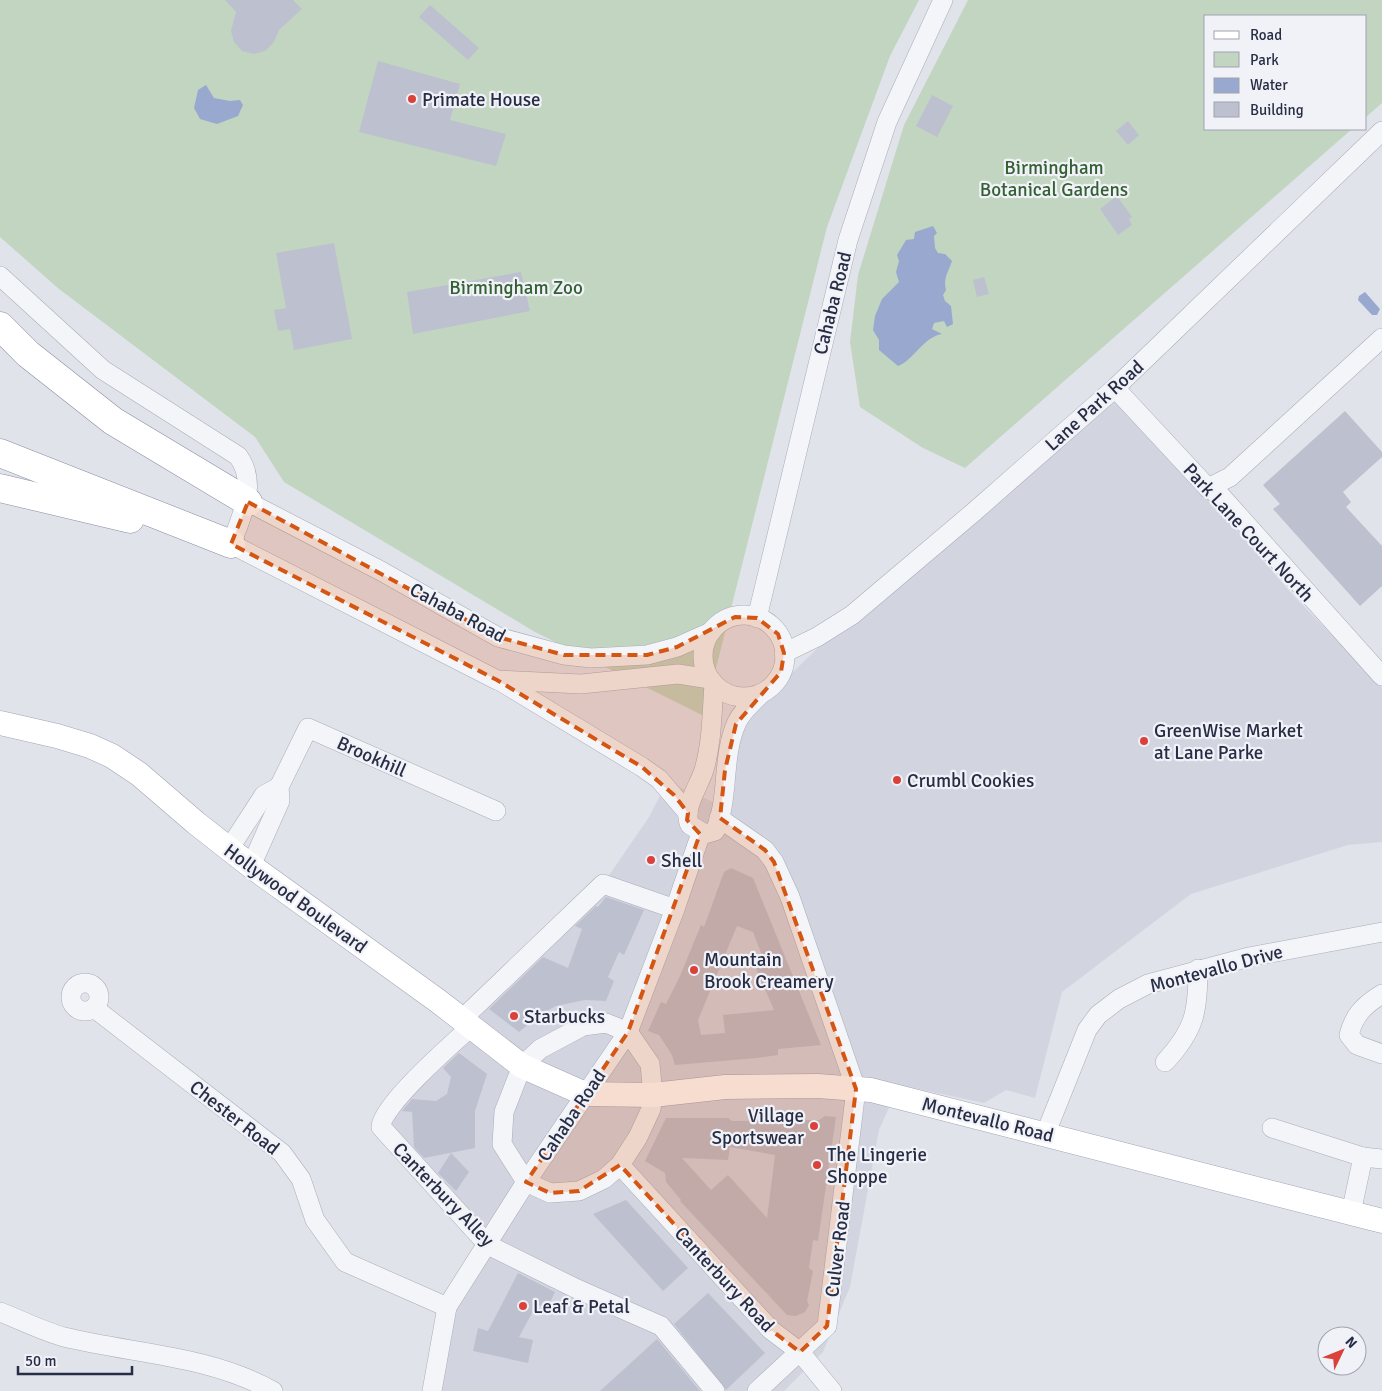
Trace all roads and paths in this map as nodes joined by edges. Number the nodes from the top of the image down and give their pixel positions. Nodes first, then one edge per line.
1 (943, 0) edge
2 (1380, 138) edge
3 (0, 276) edge
4 (0, 326) edge
5 (1382, 338) edge
6 (1116, 388) junction
7 (0, 453) edge
8 (0, 488) edge
9 (1208, 488) junction
10 (248, 502) junction
11 (231, 544) junction
12 (757, 618) junction
13 (711, 632) junction
14 (784, 653) junction
15 (1382, 676) edge
16 (496, 680) junction
17 (712, 682) junction
18 (762, 693) junction
19 (0, 723) edge
20 (278, 787) junction
21 (496, 811) dead end
22 (688, 813) junction
23 (720, 818) junction
24 (701, 832) junction
25 (228, 849) junction
26 (251, 866) junction
27 (676, 909) junction
28 (1382, 932) edge
29 (1198, 969) junction
30 (1382, 994) edge
31 (94, 1008) dead end
32 (466, 1024) junction
33 (628, 1032) junction
34 (1382, 1054) edge
35 (1165, 1062) dead end
36 (522, 1066) junction
37 (856, 1089) junction
38 (584, 1094) junction
39 (653, 1095) junction
40 (1272, 1128) dead end
41 (1045, 1135) junction
42 (1363, 1157) junction
43 (1382, 1160) edge
44 (620, 1165) junction
45 (526, 1182) junction
46 (1351, 1213) junction
47 (1382, 1221) edge
48 (488, 1245) junction
49 (447, 1307) junction
50 (0, 1312) edge
51 (800, 1352) junction
52 (272, 1391) edge
53 (432, 1391) edge
54 (715, 1391) edge
55 (757, 1391) edge
56 (832, 1391) edge

1 - 12 street, Cahaba Road
2 - 6 street, Lane Park Road
3 - 10 street
4 - 10 highway
5 - 9 street
6 - 9 street, Park Lane Court North
6 - 14 street, Lane Park Road
7 - 11 highway
8 - 11 highway
9 - 15 street, Park Lane Court North
10 - 11 street
10 - 13 street, Cahaba Road
11 - 16 street
12 - 13 street, Cahaba Road
12 - 14 street
13 - 17 street
14 - 18 street
16 - 17 street
16 - 22 street
17 - 18 street
17 - 22 street
18 - 23 street
19 - 25 main road, Hollywood Boulevard
20 - 21 street, Brookhill
20 - 25 street, Brookhill
20 - 26 street, Brookhill
22 - 24 street
23 - 24 street
23 - 37 street, Culver Road
24 - 27 street, Cahaba Road
25 - 26 main road, Hollywood Boulevard
26 - 32 main road, Hollywood Boulevard
27 - 32 street, Canterbury Alley
27 - 33 street, Cahaba Road
28 - 29 street, Montevallo Drive
29 - 35 street
29 - 41 street, Montevallo Drive
30 - 34 street
31 - 49 street, Chester Road
32 - 36 main road, Hollywood Boulevard
32 - 48 street, Canterbury Alley
33 - 36 street
33 - 38 street, Cahaba Road
33 - 39 street
36 - 38 main road, Hollywood Boulevard
36 - 45 street
37 - 39 main road, Montevallo Road
37 - 41 main road, Montevallo Road
37 - 51 street, Culver Road
38 - 39 main road, Montevallo Road
38 - 45 street, Cahaba Road
39 - 44 street
40 - 42 street
41 - 46 main road, Montevallo Road
42 - 43 street
42 - 46 street
44 - 45 street
44 - 51 street, Canterbury Road
45 - 48 street, Cahaba Road
46 - 47 main road, Montevallo Road
48 - 49 street, Cahaba Road
48 - 54 street, Canterbury Alley
49 - 53 street, Cahaba Road
50 - 52 street
51 - 55 street, Culver Road
51 - 56 street, Canterbury Road

